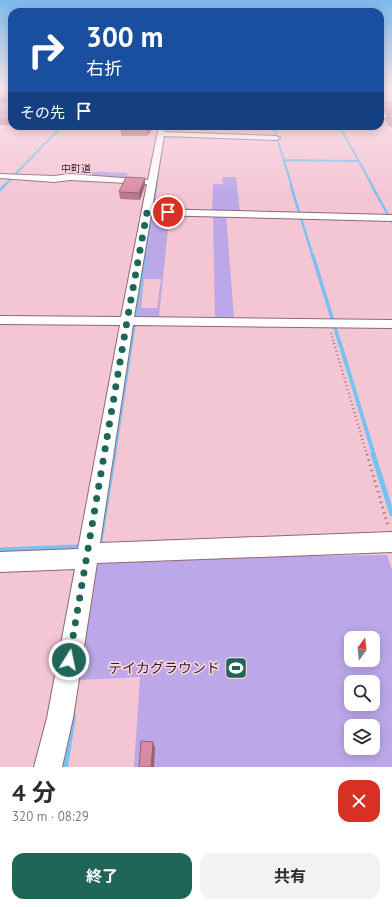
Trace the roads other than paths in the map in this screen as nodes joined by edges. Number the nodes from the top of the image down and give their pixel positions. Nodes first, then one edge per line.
1 (161, 130) edge
2 (276, 138) dead end
3 (0, 176) edge
4 (152, 182) junction
5 (150, 212) junction
6 (390, 218) edge
7 (0, 320) edge
8 (132, 321) junction
9 (392, 324) edge
10 (390, 534) edge
11 (87, 556) junction
12 (0, 562) edge
13 (48, 767) edge

1 - 2 street
1 - 4 street
3 - 4 street, 中町道
4 - 5 street
5 - 6 street
5 - 8 street
7 - 8 street
8 - 9 street
8 - 11 street
10 - 11 street
11 - 12 street
11 - 13 street

